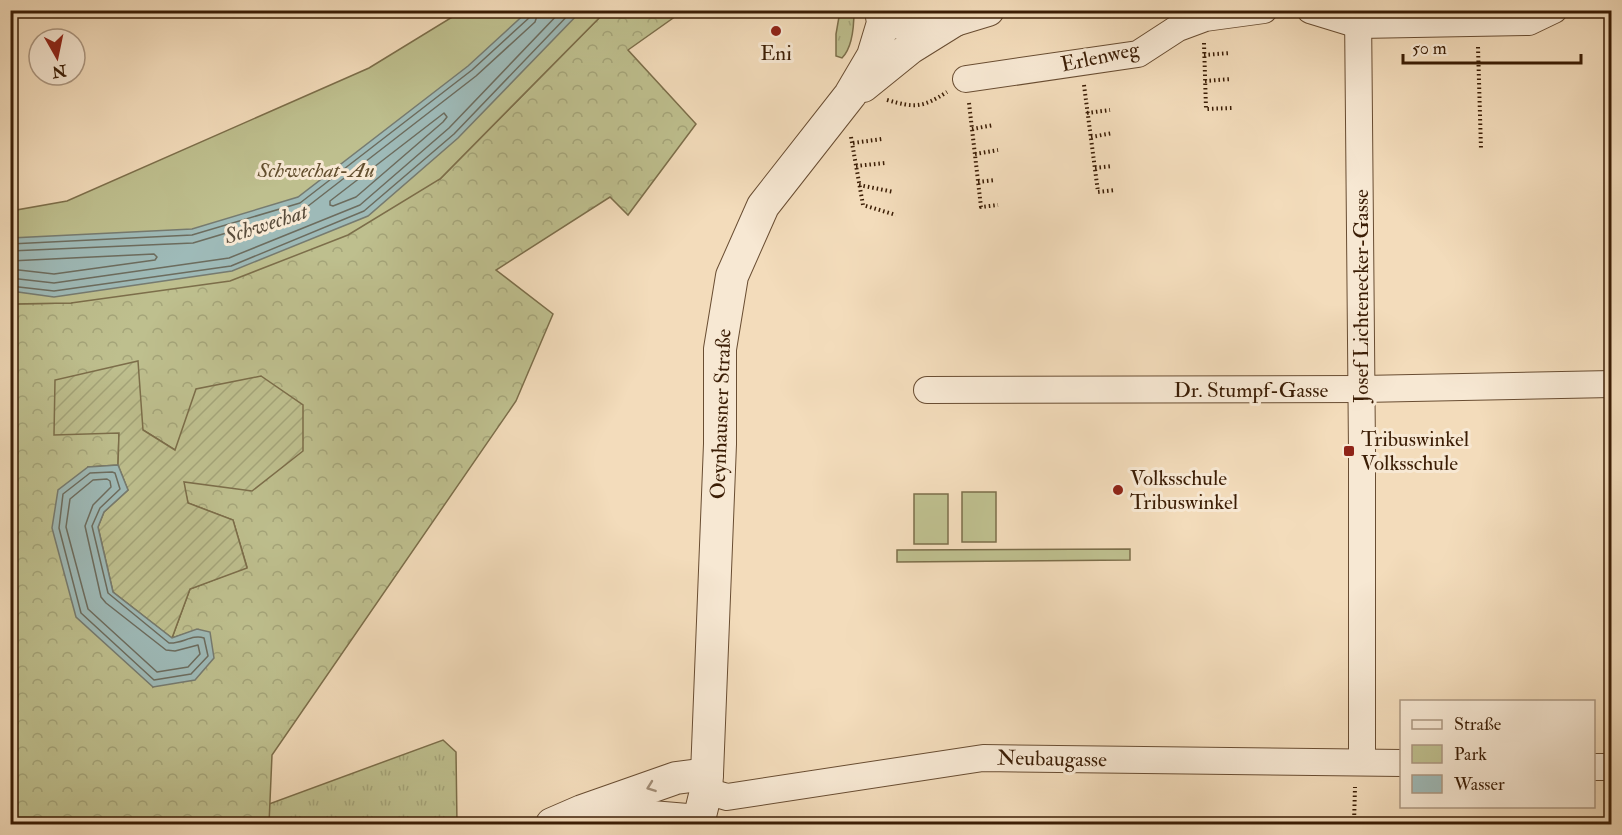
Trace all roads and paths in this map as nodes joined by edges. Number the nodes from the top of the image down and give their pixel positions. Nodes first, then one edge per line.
1 (988, 10) edge
2 (1264, 10) edge
3 (1310, 10) edge
4 (1554, 10) edge
5 (882, 17) edge
6 (1359, 17) edge
7 (1205, 18) junction
8 (955, 20) junction
9 (1478, 23) junction
10 (1230, 53) dead end
11 (1204, 55) junction
12 (1081, 62) junction
13 (966, 79) junction
14 (1231, 79) dead end
15 (1205, 81) junction
16 (886, 95) dead end
17 (848, 98) junction
18 (1232, 108) dead end
19 (1110, 110) dead end
20 (1087, 113) junction
21 (994, 125) dead end
22 (972, 129) junction
23 (1113, 134) dead end
24 (1090, 137) junction
25 (882, 139) dead end
26 (852, 143) junction
27 (1481, 149) dead end
28 (998, 150) dead end
29 (975, 154) junction
30 (885, 163) dead end
31 (856, 166) junction
32 (1112, 166) dead end
33 (1095, 168) junction
34 (995, 180) dead end
35 (978, 182) junction
36 (859, 184) junction
37 (1115, 189) dead end
38 (894, 192) dead end
39 (998, 205) dead end
40 (896, 215) dead end
41 (1611, 384) edge
42 (1362, 389) junction
43 (927, 390) dead end
44 (1362, 762) junction
45 (1400, 763) edge
46 (1595, 767) edge
47 (1611, 767) edge
48 (707, 782) junction
49 (1354, 796) dead end
50 (582, 812) junction
51 (698, 823) edge
52 (552, 825) edge
53 (1354, 825) edge

1 - 8 street
2 - 7 street, Erlenweg
3 - 6 street
4 - 9 street
5 - 8 street
5 - 17 street, Oeynhausner Straße
6 - 9 street
6 - 42 street, Josef Lichtenecker-Gasse
7 - 11 path
7 - 12 street, Erlenweg
8 - 17 street
9 - 27 path
10 - 11 path
11 - 15 path
12 - 13 street, Erlenweg
12 - 20 path
13 - 16 path
13 - 22 path
14 - 15 path
15 - 18 path
17 - 26 path
17 - 48 street, Oeynhausner Straße
19 - 20 path
20 - 24 path
21 - 22 path
22 - 29 path
23 - 24 path
24 - 33 path
25 - 26 path
26 - 31 path
28 - 29 path
29 - 35 path
30 - 31 path
31 - 36 path
32 - 33 path
33 - 37 path
34 - 35 path
35 - 39 path
36 - 38 path
36 - 40 path
41 - 42 street, Dr. Stumpf-Gasse
42 - 43 street, Dr. Stumpf-Gasse
42 - 44 street, Josef Lichtenecker-Gasse
44 - 45 street, Neubaugasse
44 - 48 street, Neubaugasse
46 - 47 street
48 -> 50 street
48 - 51 street, Oeynhausner Straße
49 - 53 path
50 - 51 street
50 - 52 street

